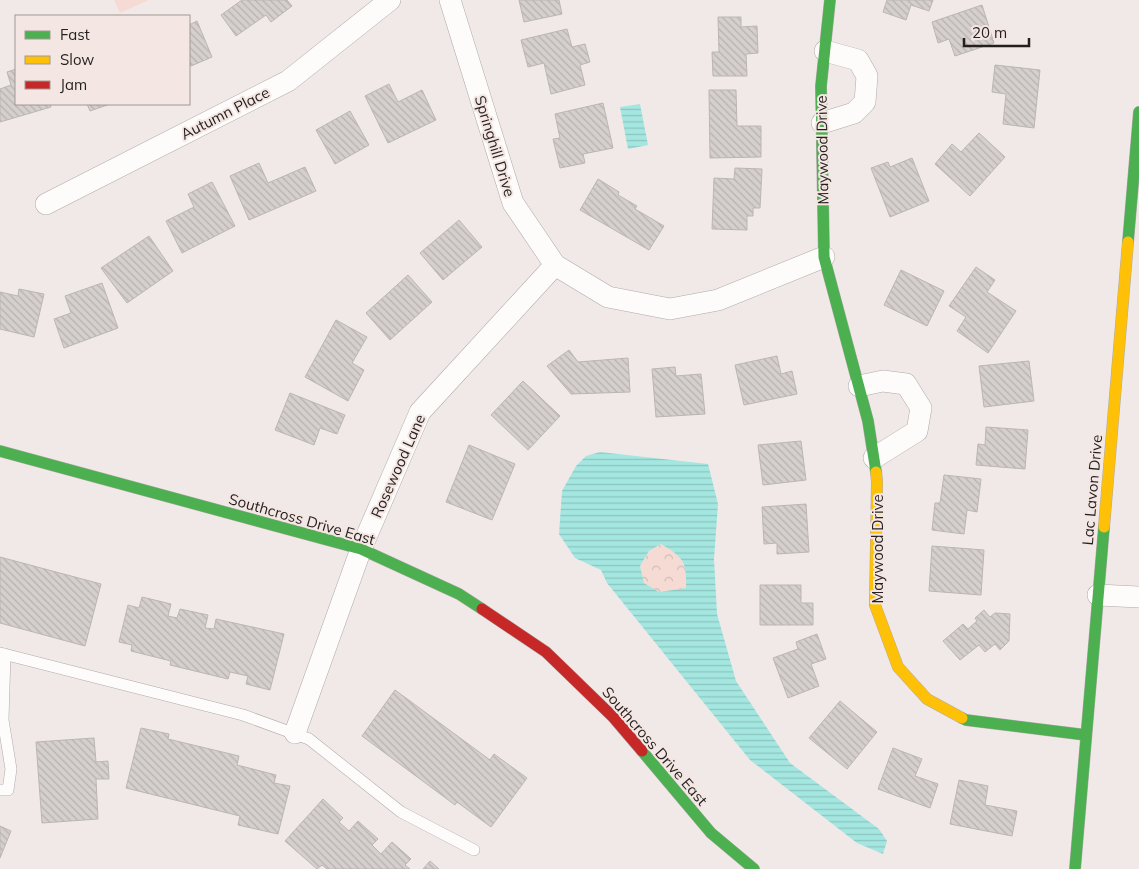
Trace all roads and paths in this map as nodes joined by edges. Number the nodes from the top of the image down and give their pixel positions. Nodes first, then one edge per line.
1 (390, 0) edge
2 (450, 0) edge
3 (830, 0) edge
4 (825, 51) junction
5 (1139, 112) edge
6 (822, 123) junction
7 (46, 204) dead end
8 (824, 257) junction
9 (555, 264) junction
10 (859, 386) junction
11 (0, 451) edge
12 (874, 458) junction
13 (361, 549) junction
14 (1098, 595) junction
15 (1139, 597) edge
16 (2, 653) edge
17 (295, 733) junction
18 (1086, 735) junction
19 (0, 790) edge
20 (474, 850) dead end
21 (754, 869) edge
22 (1074, 869) edge

1 - 7 street, Autumn Place
2 - 9 street, Springhill Drive
3 - 4 street, Maywood Drive
4 - 6 street, Maywood Drive
4 - 6 street
5 - 14 street, Lac Lavon Drive
6 - 8 street, Maywood Drive
8 - 9 street, Springhill Drive
8 - 10 street, Maywood Drive
9 - 13 street, Rosewood Lane
10 - 12 street, Maywood Drive
10 - 12 street
11 - 13 street, Southcross Drive East
12 - 18 street, Maywood Drive
13 - 17 street, Rosewood Lane
13 - 21 street, Southcross Drive East
14 - 15 street
14 - 18 street, Lac Lavon Drive
16 - 17 lane
16 - 19 lane
17 - 20 lane
18 - 22 street, Lac Lavon Drive

